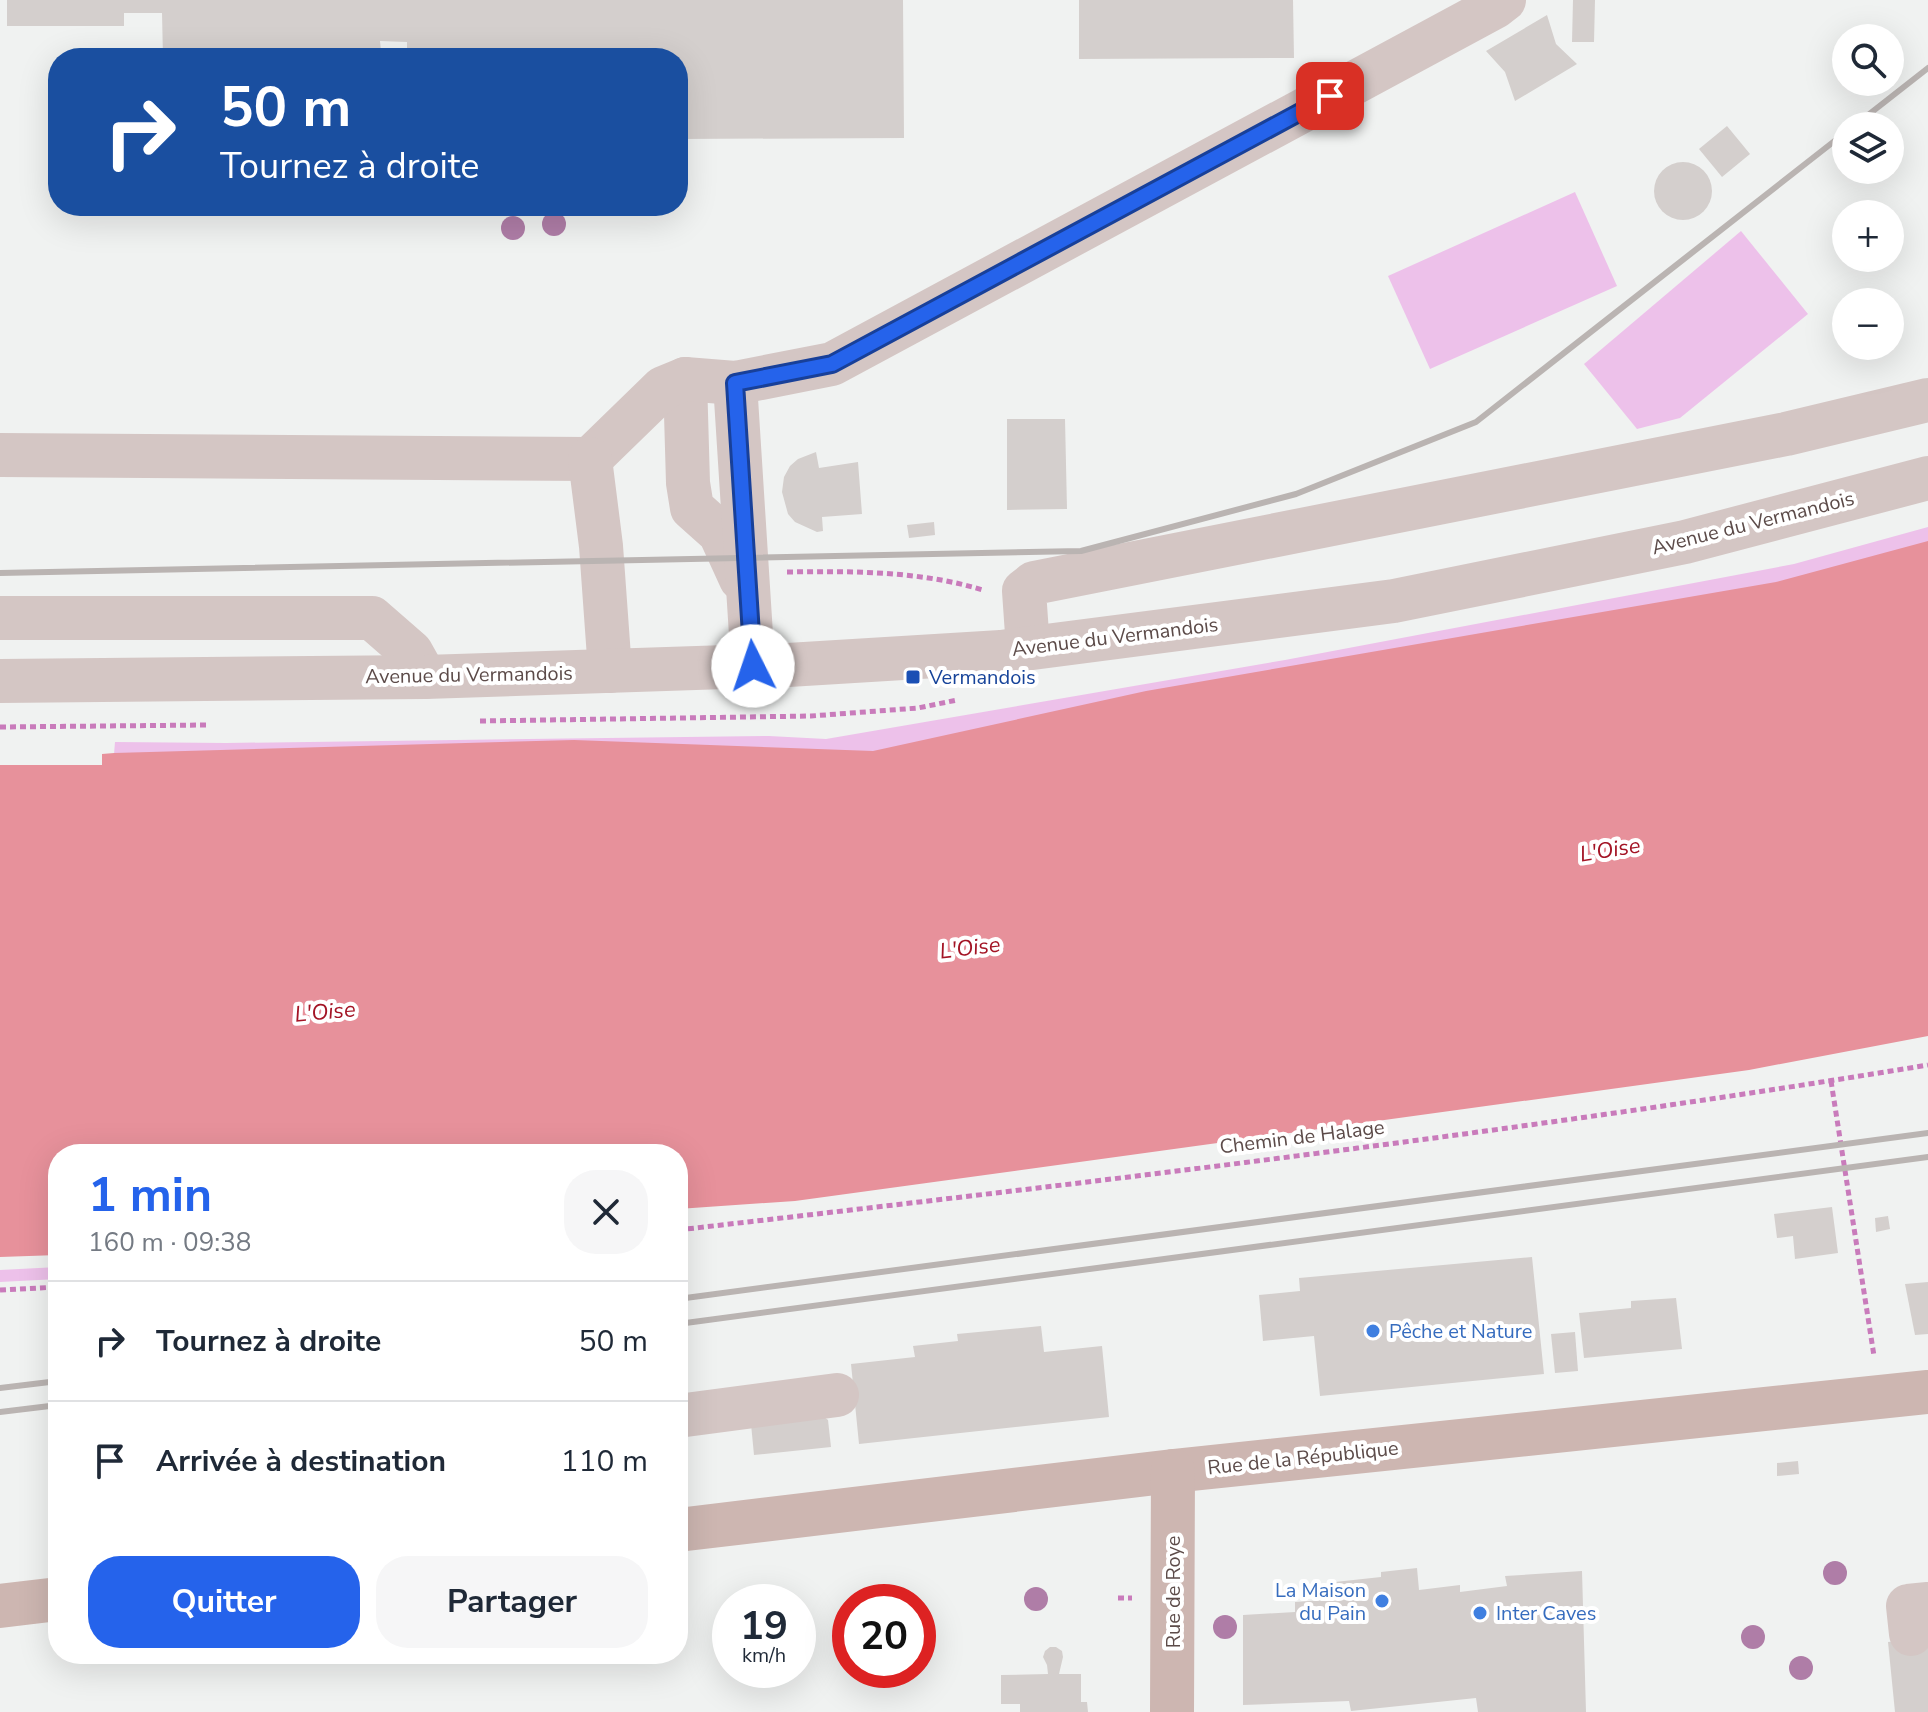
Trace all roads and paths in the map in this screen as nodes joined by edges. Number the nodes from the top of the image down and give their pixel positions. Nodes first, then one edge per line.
1 (1504, 0) edge
2 (685, 379) junction
3 (735, 383) junction
4 (1928, 400) edge
5 (0, 455) edge
6 (590, 459) junction
7 (1928, 478) edge
8 (748, 583) junction
9 (1024, 591) junction
10 (0, 618) edge
11 (1028, 648) junction
12 (753, 666) junction
13 (610, 671) junction
14 (425, 677) junction
15 (0, 681) edge
16 (1928, 1065) edge
17 (1831, 1081) junction
18 (688, 1229) edge
19 (48, 1288) edge
20 (0, 1290) edge
21 (1928, 1392) edge
22 (837, 1395) dead end
23 (1881, 1397) junction
24 (688, 1415) edge
25 (1173, 1471) junction
26 (688, 1529) edge
27 (48, 1600) edge
28 (0, 1606) edge
29 (1172, 1712) edge

1 - 3 street
2 - 3 street
2 - 6 street
2 - 8 street
3 - 8 street
4 - 9 street
5 - 6 street
6 - 13 street
7 - 11 street, Avenue du Vermandois
8 - 9 path
8 - 12 street
9 - 11 street
10 - 14 street
11 - 12 street, Avenue du Vermandois
12 - 13 street, Avenue du Vermandois
13 - 14 street, Avenue du Vermandois
14 - 15 street, Avenue du Vermandois
16 - 17 path, Chemin de Halage
17 - 18 path, Chemin de Halage
17 - 23 path
19 - 20 path
21 - 23 main road, Rue de la République
22 - 24 street
23 - 25 main road, Rue de la République
25 - 26 main road, Rue de la République
25 - 29 main road, Rue de Roye
27 - 28 main road

